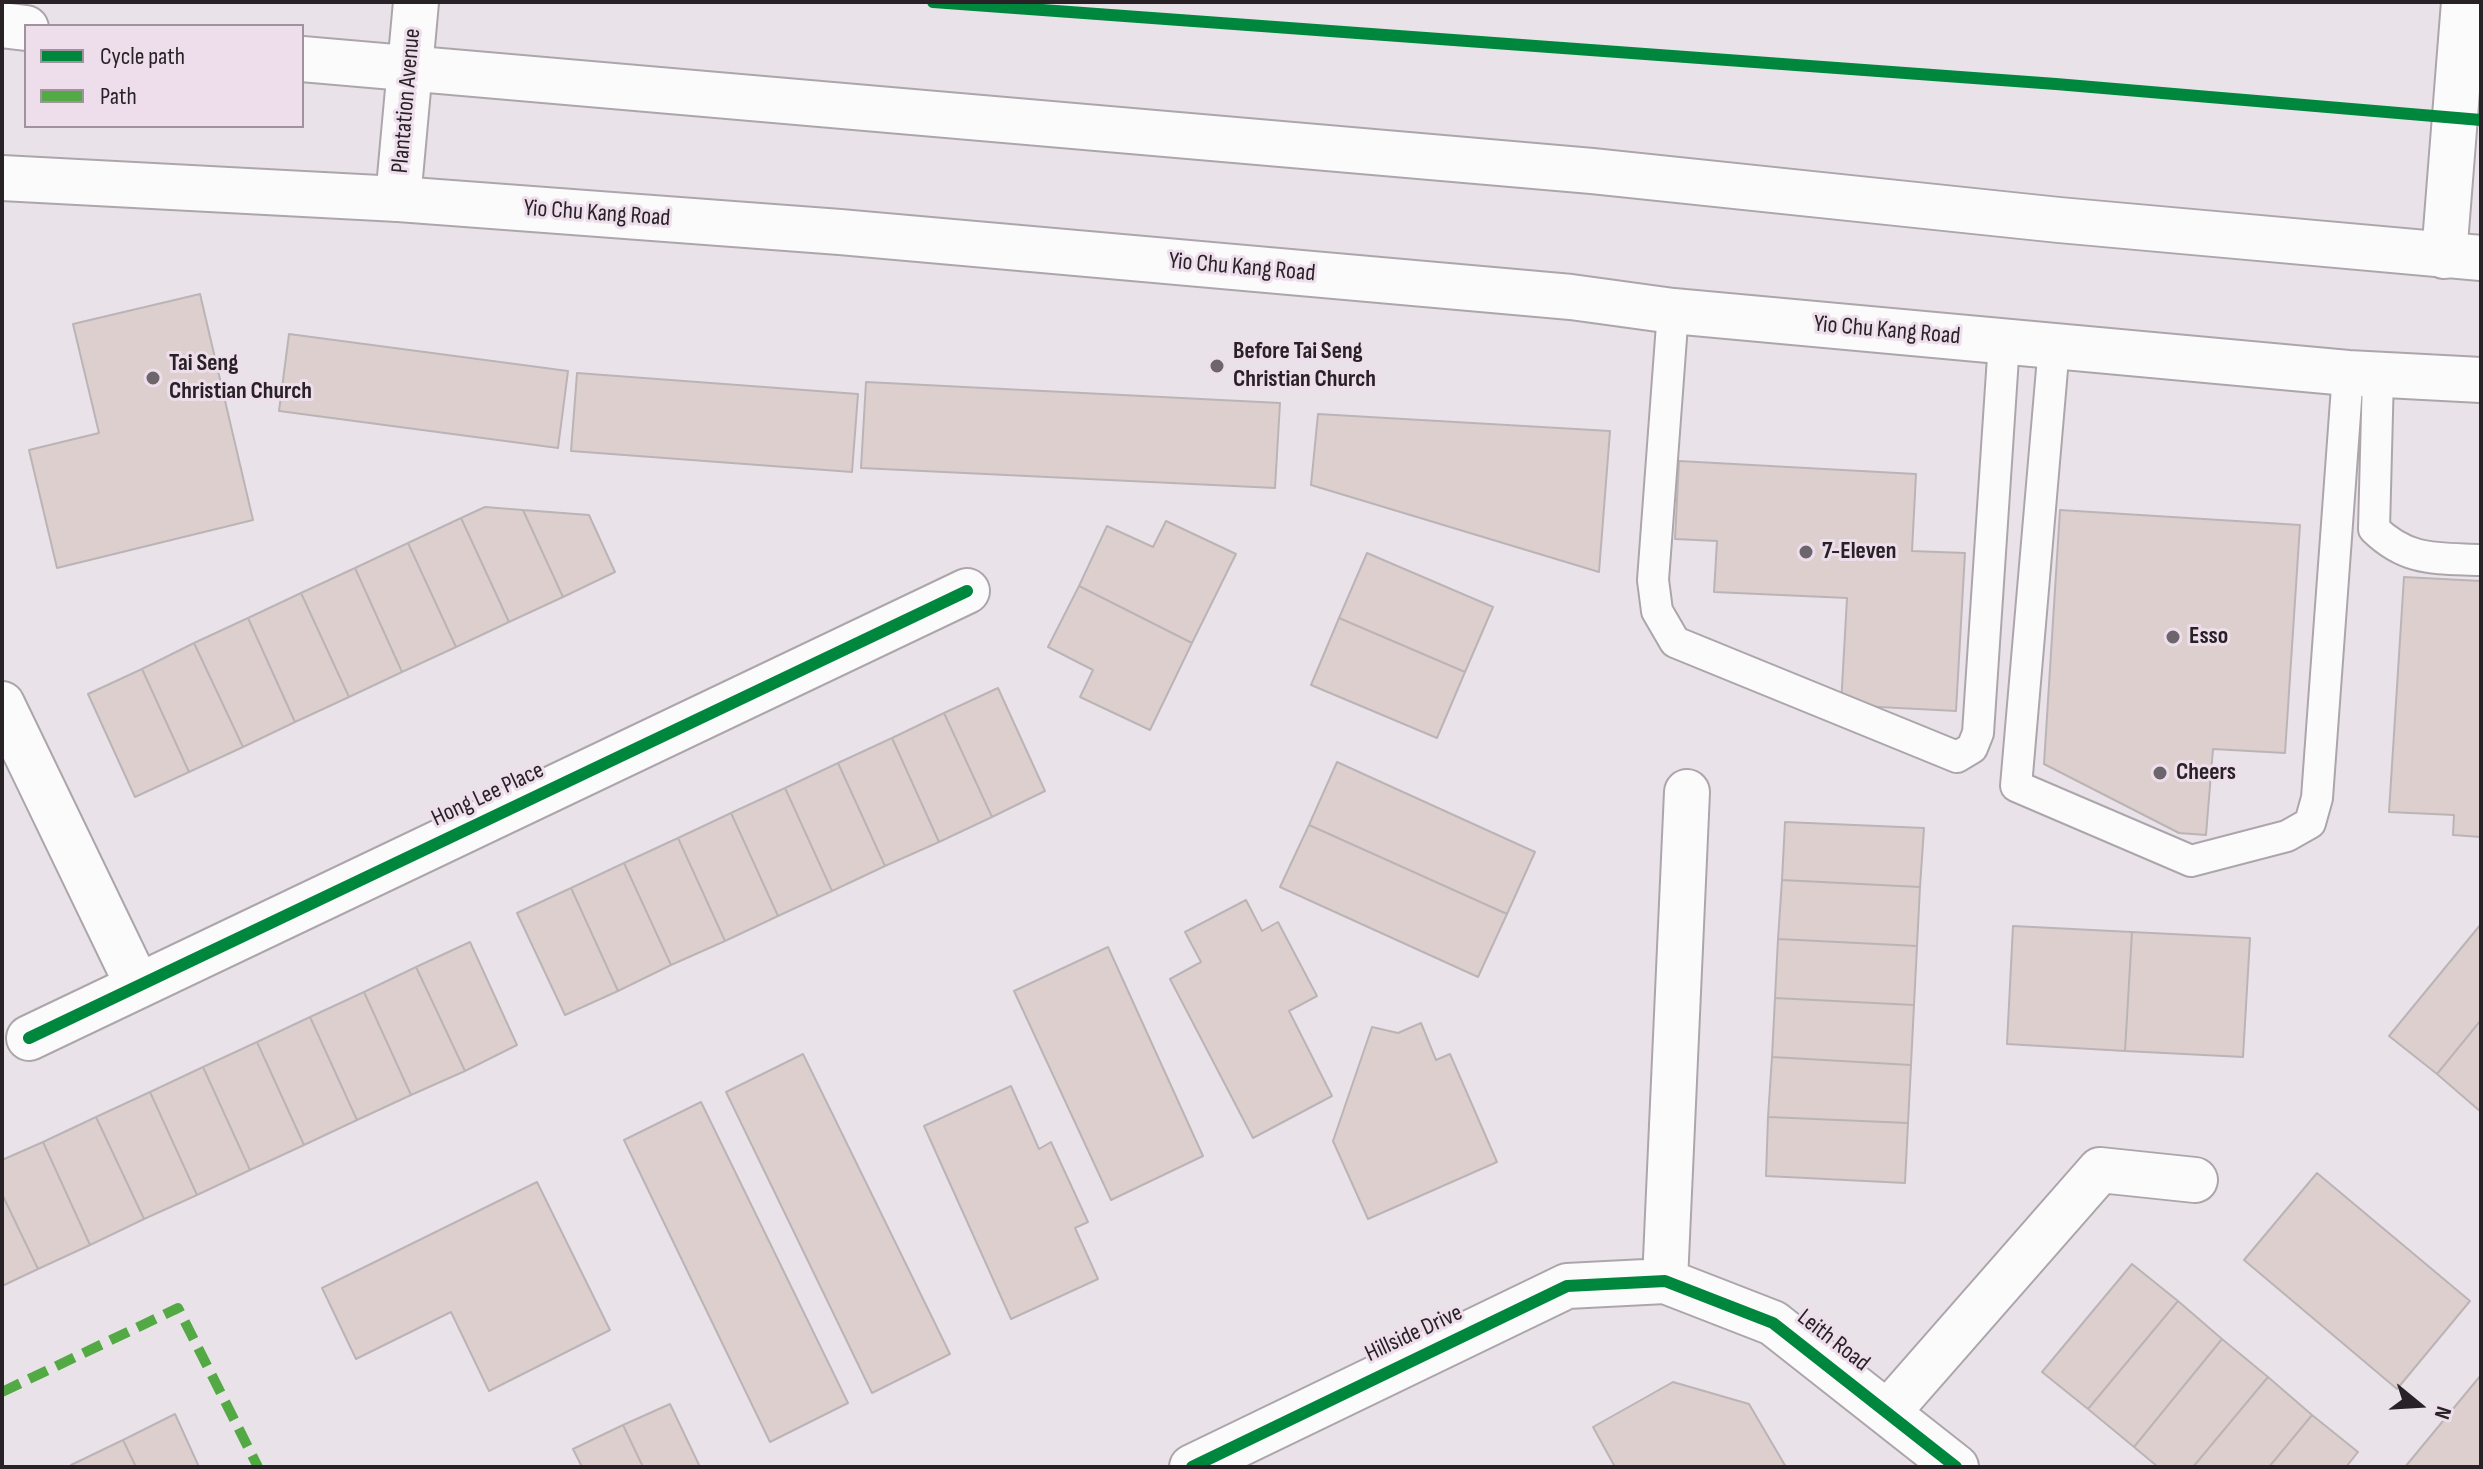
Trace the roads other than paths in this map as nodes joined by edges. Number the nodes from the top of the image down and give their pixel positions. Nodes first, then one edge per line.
1 (416, 2) edge
2 (2464, 2) edge
3 (2, 25) edge
4 (24, 28) edge
5 (304, 59) edge
6 (410, 70) junction
7 (5, 179) edge
8 (398, 199) junction
9 (2462, 257) edge
10 (1673, 311) junction
11 (2004, 342) junction
12 (2054, 346) junction
13 (2363, 374) junction
14 (2481, 380) edge
15 (2481, 560) edge
16 (967, 591) dead end
17 (2, 704) edge
18 (1687, 792) dead end
19 (138, 986) junction
20 (29, 1038) dead end
21 (2195, 1180) dead end
22 (1665, 1281) junction
23 (1888, 1412) junction
24 (1192, 1467) edge
25 (1956, 1467) edge

1 - 6 main road, Plantation Avenue
2 - 9 main road
3 - 4 main road
5 - 6 main road
6 - 8 main road, Plantation Avenue
6 - 9 main road
7 - 8 main road, Yio Chu Kang Road
8 - 10 main road, Yio Chu Kang Road
10 - 11 main road, Yio Chu Kang Road
10 - 11 lane
11 - 12 main road, Yio Chu Kang Road
12 - 13 main road, Yio Chu Kang Road
12 - 13 lane
13 - 14 main road, Yio Chu Kang Road
13 - 15 lane
16 - 19 main road, Hong Lee Place
17 - 19 main road
18 - 22 main road
19 - 20 main road, Hong Lee Place
21 - 23 main road
22 - 23 main road, Leith Road
22 - 24 main road, Hillside Drive
23 - 25 main road, Leith Road

